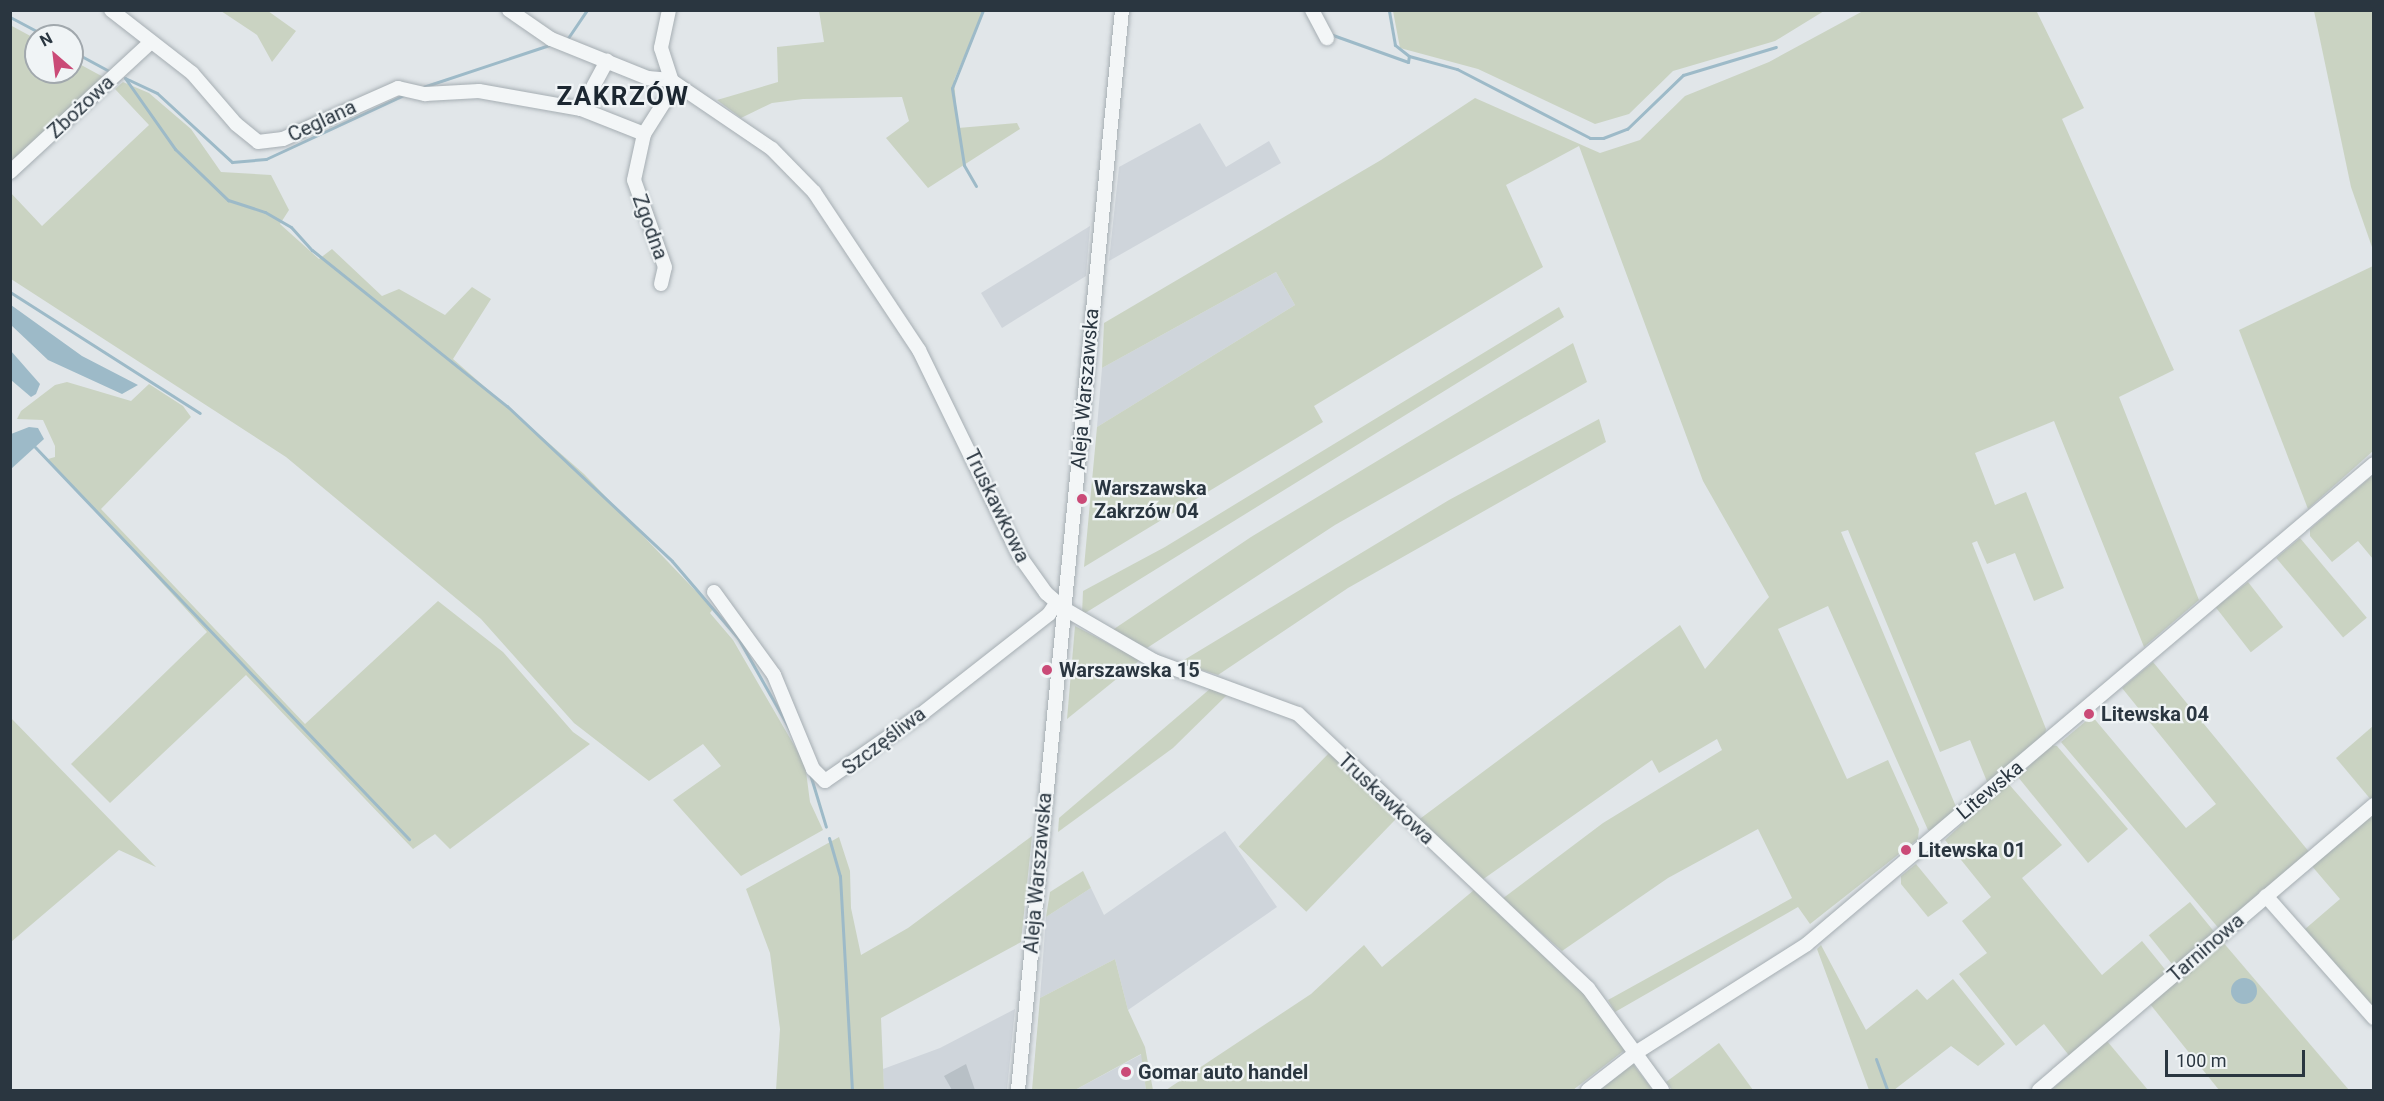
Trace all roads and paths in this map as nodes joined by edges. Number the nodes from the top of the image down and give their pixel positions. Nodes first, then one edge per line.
1 (111, 10) edge
2 (509, 10) edge
3 (669, 10) edge
4 (1122, 10) edge
5 (1312, 10) edge
6 (1327, 38) dead end
7 (151, 42) junction
8 (607, 61) junction
9 (674, 84) junction
10 (581, 109) junction
11 (644, 134) junction
12 (10, 172) edge
13 (661, 284) dead end
14 (2373, 464) edge
15 (714, 592) dead end
16 (1060, 605) junction
17 (2373, 805) edge
18 (2266, 896) junction
19 (2373, 1018) edge
20 (1637, 1052) junction
21 (1018, 1090) edge
22 (1588, 1090) edge
23 (1662, 1090) edge
24 (2038, 1090) edge

1 - 7 street, Ceglana
2 - 8 street
3 - 9 street
4 - 16 street, Aleja Warszawska
5 - 6 street
7 - 10 street, Ceglana
7 - 12 street, Zbożowa
8 - 9 street
8 - 10 street
9 - 11 street
9 - 16 street, Truskawkowa
10 - 11 street, Ceglana
11 - 13 street, Zgodna
14 - 20 street, Litewska
15 - 16 street, Szczęśliwa
16 - 20 street, Truskawkowa
16 - 21 street, Aleja Warszawska
17 - 18 street, Tarninowa
18 - 19 street
18 - 24 street, Tarninowa
20 - 22 street, Litewska
20 - 23 street, Truskawkowa

